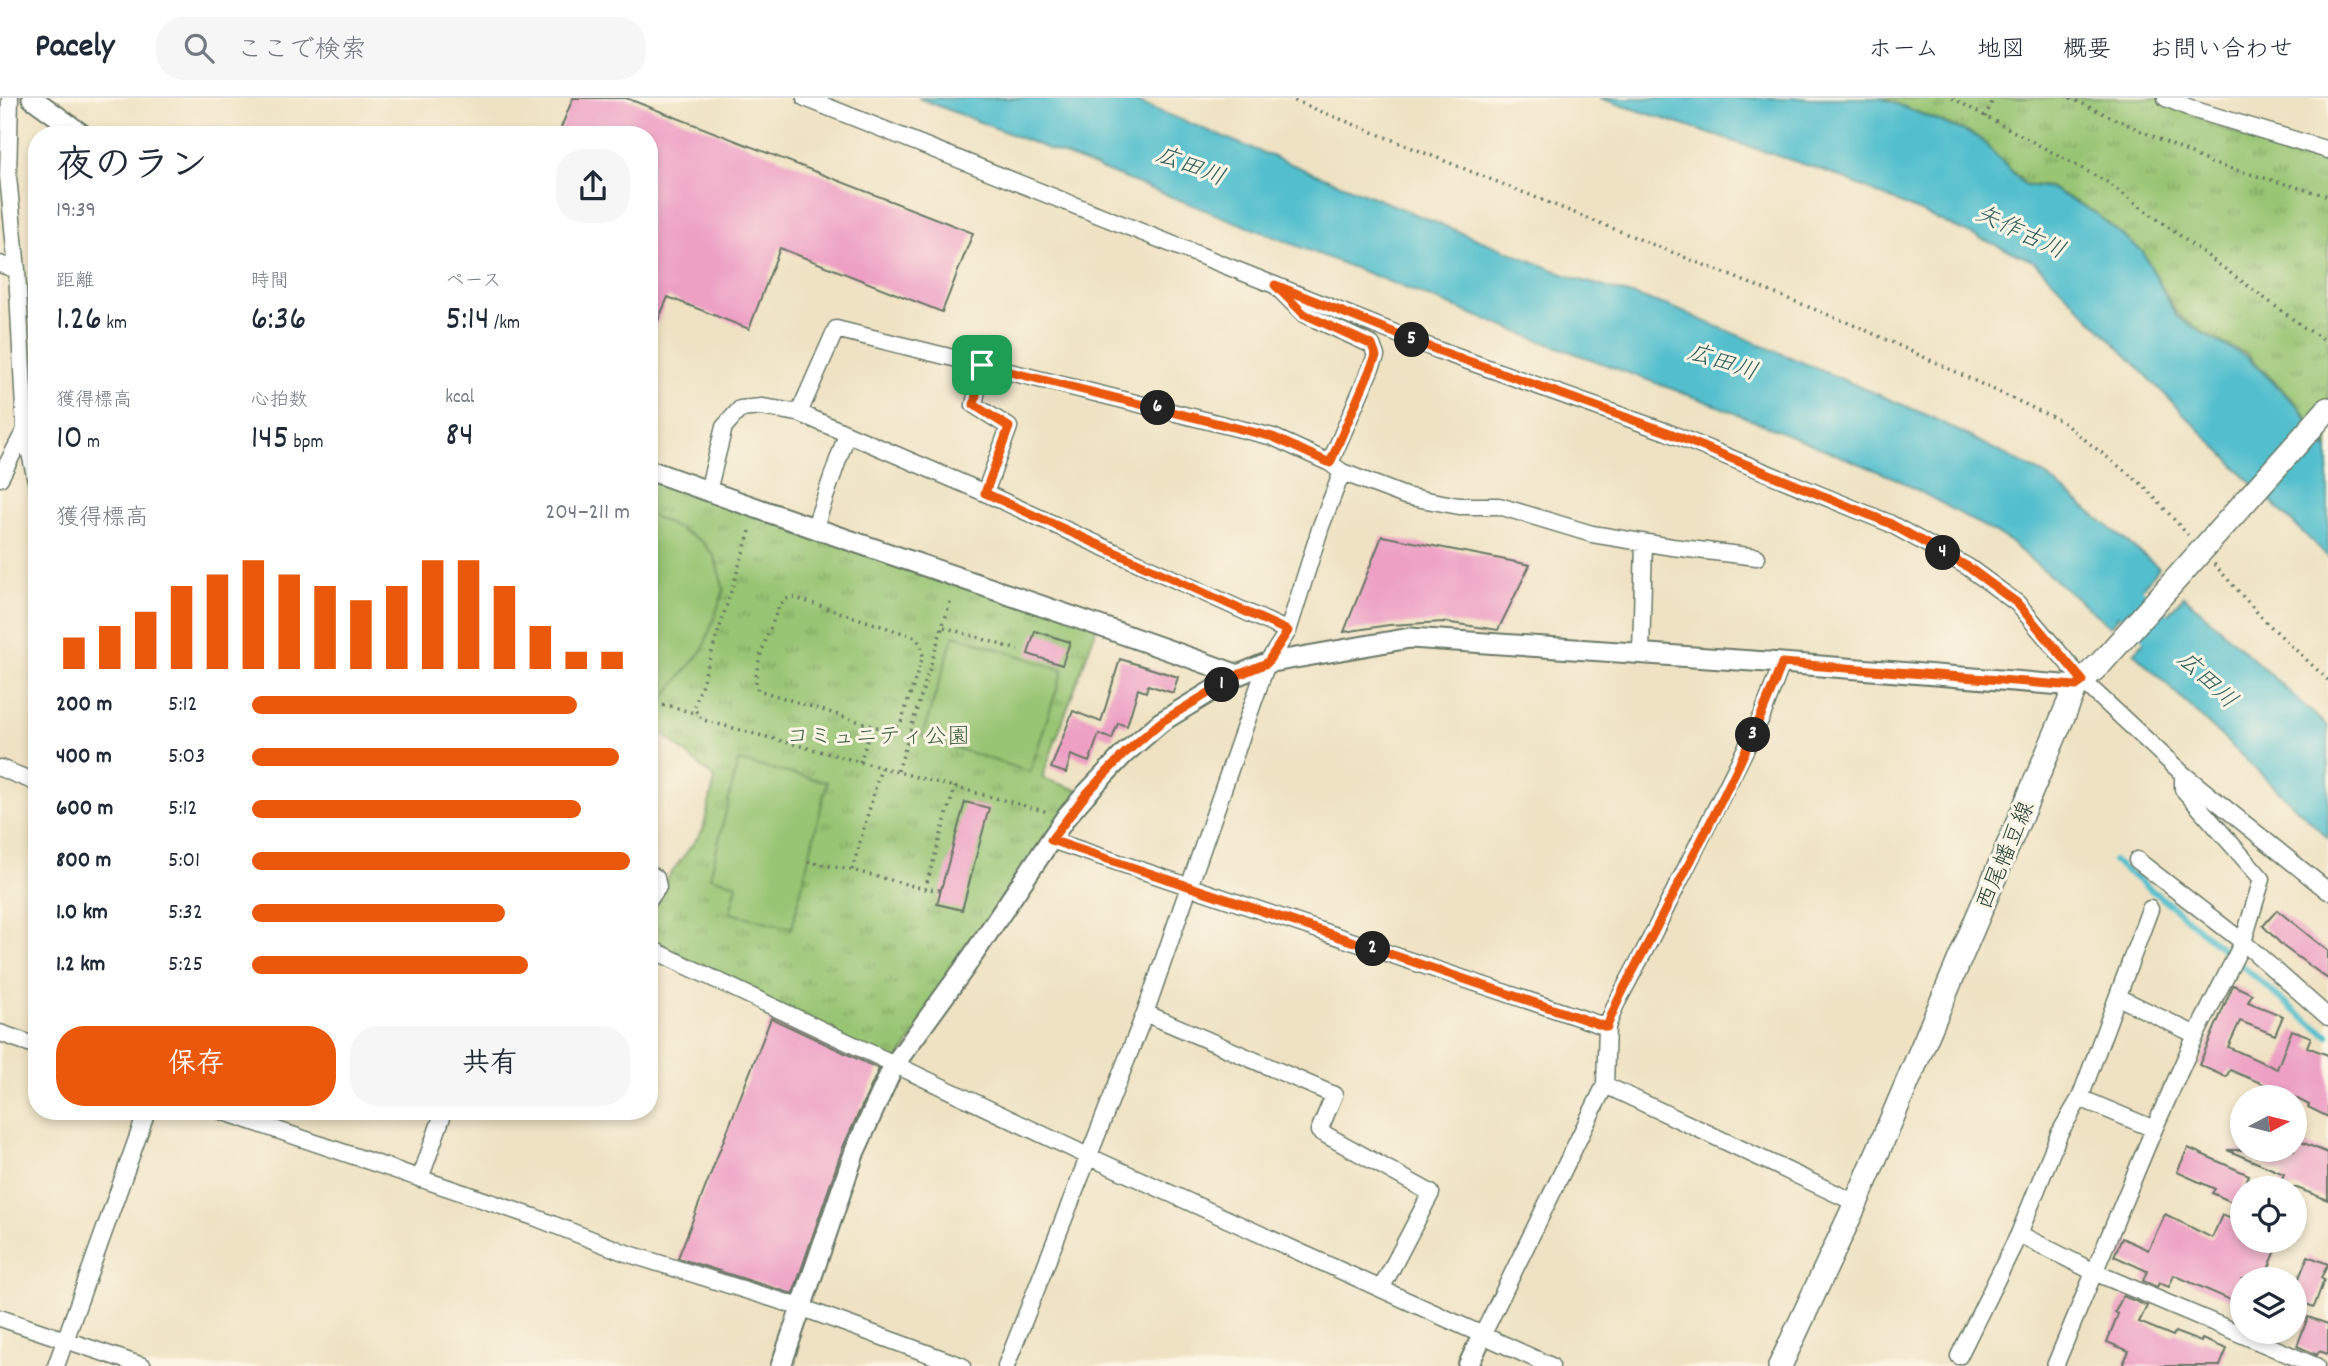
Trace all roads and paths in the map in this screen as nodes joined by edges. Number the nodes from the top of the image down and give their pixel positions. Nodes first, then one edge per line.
1 (10, 98) edge
2 (32, 98) edge
3 (805, 98) edge
4 (1288, 98) edge
5 (1952, 98) edge
6 (1994, 98) edge
7 (2070, 98) edge
8 (2166, 98) edge
9 (1985, 117) junction
10 (71, 126) edge
11 (2328, 150) edge
12 (2328, 196) edge
13 (0, 264) edge
14 (18, 270) junction
15 (1275, 285) junction
16 (2328, 342) edge
17 (982, 365) junction
18 (2328, 409) edge
19 (799, 413) junction
20 (25, 430) junction
21 (847, 434) junction
22 (28, 444) edge
23 (1336, 467) junction
24 (658, 473) edge
25 (0, 478) edge
26 (708, 491) junction
27 (985, 493) junction
28 (814, 529) junction
29 (750, 531) dead end
30 (1644, 542) junction
31 (2201, 551) junction
32 (1757, 557) dead end
33 (951, 599) dead end
34 (943, 626) junction
35 (1288, 631) junction
36 (1018, 650) dead end
37 (1641, 653) junction
38 (1267, 663) junction
39 (1782, 663) junction
40 (1238, 675) junction
41 (2328, 680) edge
42 (2080, 684) junction
43 (658, 705) edge
44 (696, 714) junction
45 (872, 726) junction
46 (860, 762) junction
47 (881, 767) junction
48 (0, 768) edge
49 (898, 772) junction
50 (2183, 774) junction
51 (28, 778) edge
52 (955, 786) junction
53 (1066, 817) junction
54 (1051, 840) junction
55 (2137, 859) dead end
56 (808, 862) dead end
57 (852, 870) junction
58 (1188, 887) junction
59 (925, 889) junction
60 (941, 890) dead end
61 (2328, 891) edge
62 (2150, 909) dead end
63 (2240, 948) junction
64 (658, 952) edge
65 (2118, 997) junction
66 (1145, 1013) junction
67 (2328, 1017) edge
68 (1607, 1027) junction
69 (0, 1033) edge
70 (2196, 1035) junction
71 (28, 1043) edge
72 (894, 1065) junction
73 (1605, 1085) junction
74 (2080, 1098) junction
75 (144, 1120) edge
76 (247, 1120) edge
77 (441, 1120) edge
78 (2154, 1129) junction
79 (1090, 1157) junction
80 (420, 1179) junction
81 (1856, 1203) junction
82 (2019, 1234) junction
83 (2094, 1272) junction
84 (1381, 1289) junction
85 (800, 1307) junction
86 (0, 1318) edge
87 (1482, 1336) junction
88 (64, 1340) junction
89 (1959, 1356) dead end
90 (56, 1366) edge
91 (143, 1366) edge
92 (780, 1366) edge
93 (962, 1366) edge
94 (1006, 1366) edge
95 (1468, 1366) edge
96 (1551, 1366) edge
97 (1780, 1366) edge
98 (2055, 1366) edge
99 (2316, 1366) edge

1 - 14 street
2 - 10 street
3 - 15 street
4 - 31 path
5 - 9 path
6 - 9 path
7 - 12 path
8 - 11 street
9 - 16 path
13 - 14 street
14 - 20 street
15 - 23 street
15 - 42 street
17 - 19 street
17 - 23 street
17 - 27 street
18 - 31 main road, 西尾幡豆線
19 - 21 street
19 - 26 street
20 - 22 street
20 - 25 street
21 - 27 street
21 - 28 street
23 - 30 street
23 - 35 street
24 - 26 street
26 - 28 street
27 - 35 street
28 - 40 street
29 - 44 path
30 - 32 street
30 - 37 street
31 - 41 path
31 - 42 main road, 西尾幡豆線
33 - 34 path
34 - 36 path
34 - 49 path
35 - 38 street
37 - 38 street
37 - 39 street
38 - 40 street
38 - 58 street
39 - 42 street
39 - 68 street
40 - 53 street
42 - 50 street
42 - 81 main road, 西尾幡豆線
43 - 44 path
44 - 46 path
45 - 45 path
45 - 46 path
46 - 47 path
47 - 49 path
47 - 57 path
48 - 51 street
49 - 52 path
50 - 61 street
50 - 63 street
52 - 53 path
52 - 59 path
53 - 54 street
54 - 58 street
54 - 72 street
55 - 63 street
56 - 57 path
57 - 59 path
58 - 66 street
58 - 68 street
59 - 60 path
62 - 65 street
63 - 67 street
63 - 70 street
64 - 72 street
65 - 70 street
65 - 74 street
66 - 79 street
66 - 84 street
68 - 73 street
69 - 71 street
70 - 78 street
72 - 79 street
72 - 85 street
73 - 81 street
73 - 87 street
74 - 78 street
74 - 82 street
75 - 88 street
76 - 80 street
77 - 80 street
78 - 83 street
79 - 84 street
79 - 94 street
80 - 85 street
81 - 97 main road, 西尾幡豆線
82 - 83 street
82 - 89 street
83 - 98 street
83 - 99 street
84 - 87 street
85 - 92 street
85 - 93 street
86 - 88 street
87 - 95 street
87 - 96 street
88 - 90 street
88 - 91 street

